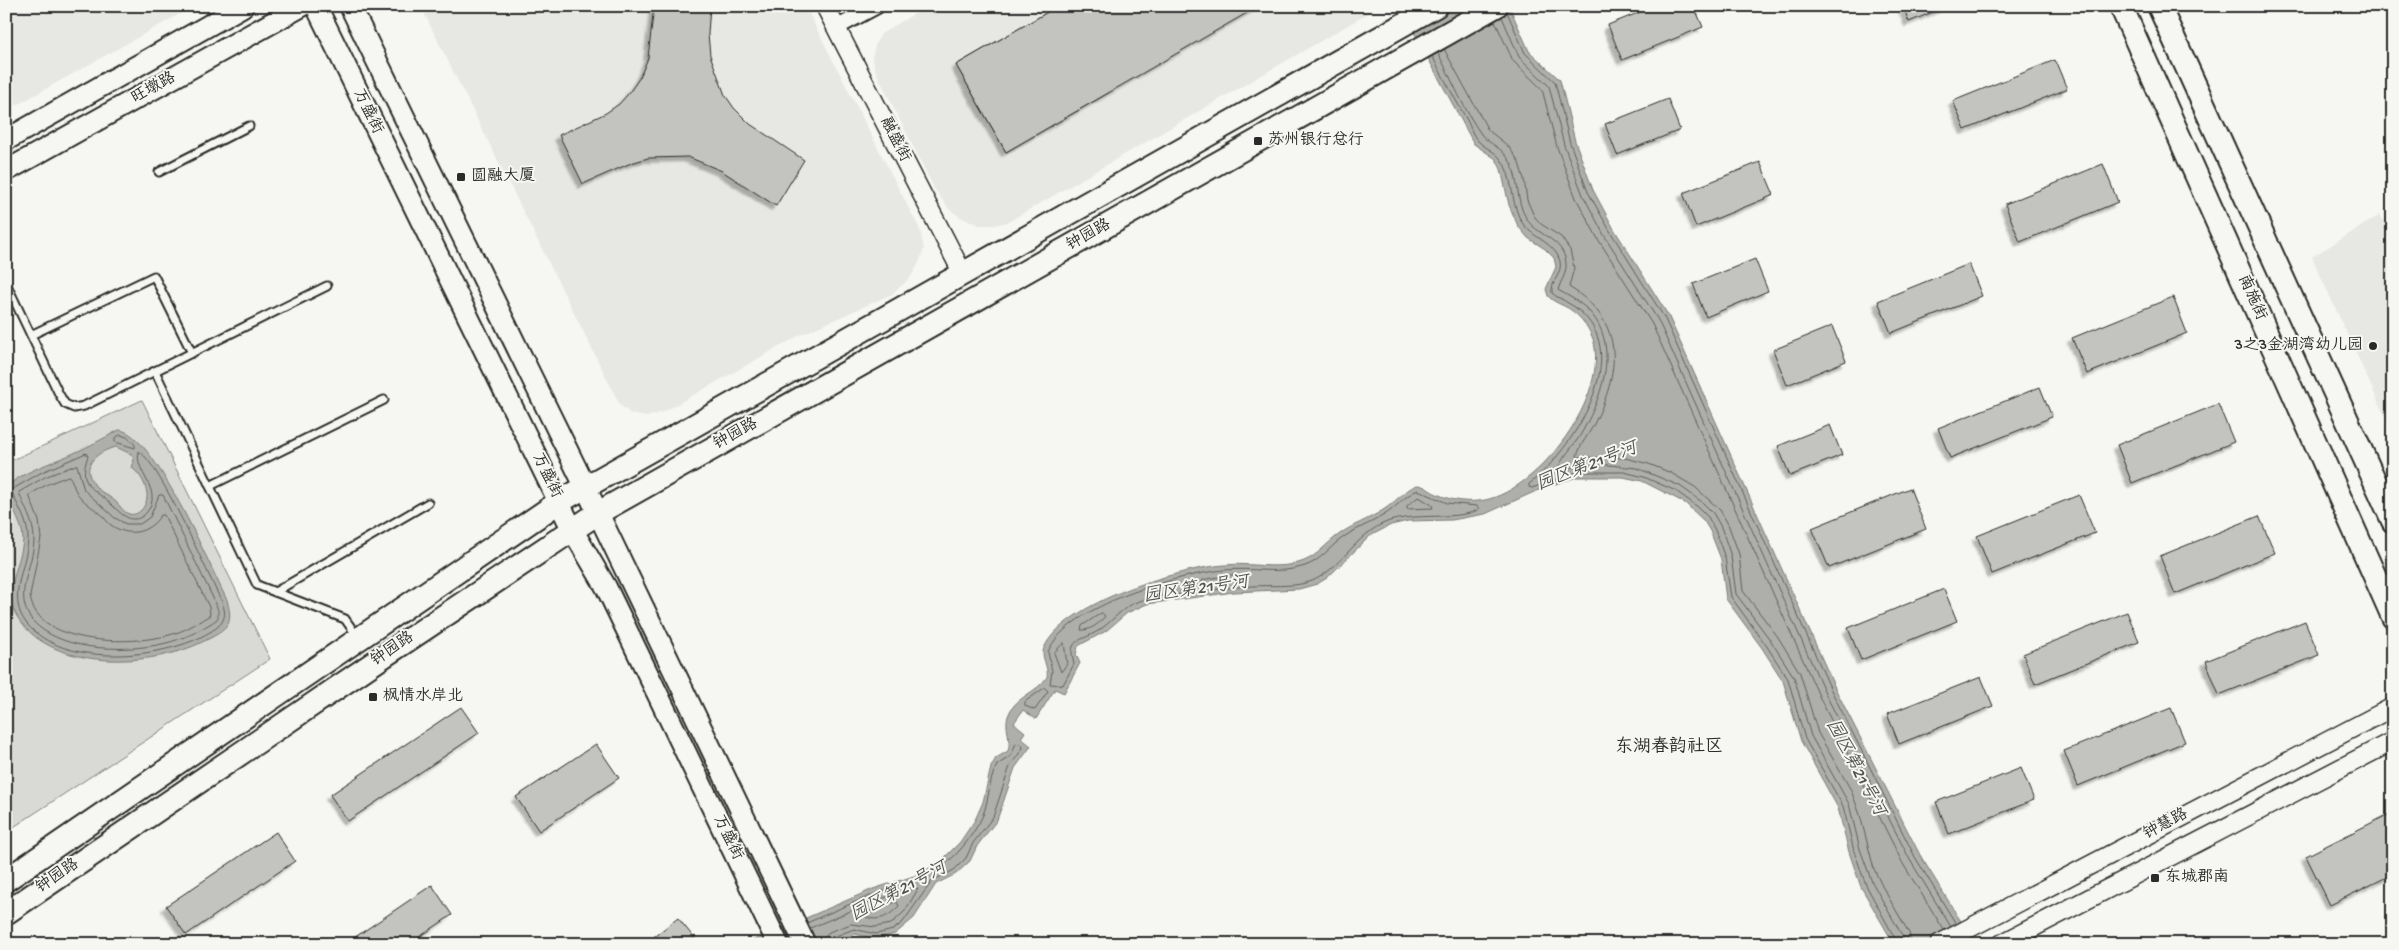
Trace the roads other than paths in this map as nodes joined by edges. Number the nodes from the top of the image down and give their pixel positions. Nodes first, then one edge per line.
1 (242, 6) edge
2 (302, 6) edge
3 (316, 6) edge
4 (350, 6) edge
5 (825, 6) edge
6 (877, 6) edge
7 (1436, 6) edge
8 (1496, 6) edge
9 (2121, 6) edge
10 (2159, 6) edge
11 (836, 28) junction
12 (249, 126) dead end
13 (6, 140) edge
14 (6, 171) edge
15 (159, 172) dead end
16 (963, 274) junction
17 (6, 283) edge
18 (327, 286) dead end
19 (31, 335) junction
20 (192, 352) junction
21 (154, 371) junction
22 (384, 400) dead end
23 (210, 486) junction
24 (585, 487) junction
25 (559, 502) junction
26 (428, 503) dead end
27 (598, 513) junction
28 (2393, 521) edge
29 (572, 529) junction
30 (275, 592) junction
31 (2393, 617) edge
32 (359, 639) junction
33 (2393, 706) edge
34 (2393, 741) edge
35 (6, 880) edge
36 (6, 913) edge
37 (774, 936) edge
38 (805, 944) edge
39 (1939, 944) edge
40 (2001, 944) edge

1 - 13 main road, 旺墩路
2 - 14 main road, 旺墩路
3 - 25 main road, 万盛街
4 - 24 main road, 万盛街
5 - 11 street, 融盛街
6 - 11 street
7 - 16 main road, 钟园路
8 - 27 main road, 钟园路
9 - 31 main road, 南施街
10 - 28 main road
11 - 16 street, 融盛街
12 - 15 lane
16 - 24 main road, 钟园路
17 - 19 lane
18 - 20 lane
19 - 20 lane
19 - 21 lane
20 - 21 lane
21 - 23 lane
22 - 23 lane
23 - 30 lane
24 - 25 main road, 钟园路
24 - 27 main road, 万盛街
25 - 29 main road, 万盛街
25 - 32 main road, 钟园路
26 - 30 lane
27 - 29 main road, 钟园路
27 - 38 main road, 万盛街
29 - 36 main road, 钟园路
29 - 37 main road, 万盛街
30 - 32 lane
32 - 35 main road, 钟园路
33 - 39 street, 钟慧路
34 - 40 street, 钟慧路

